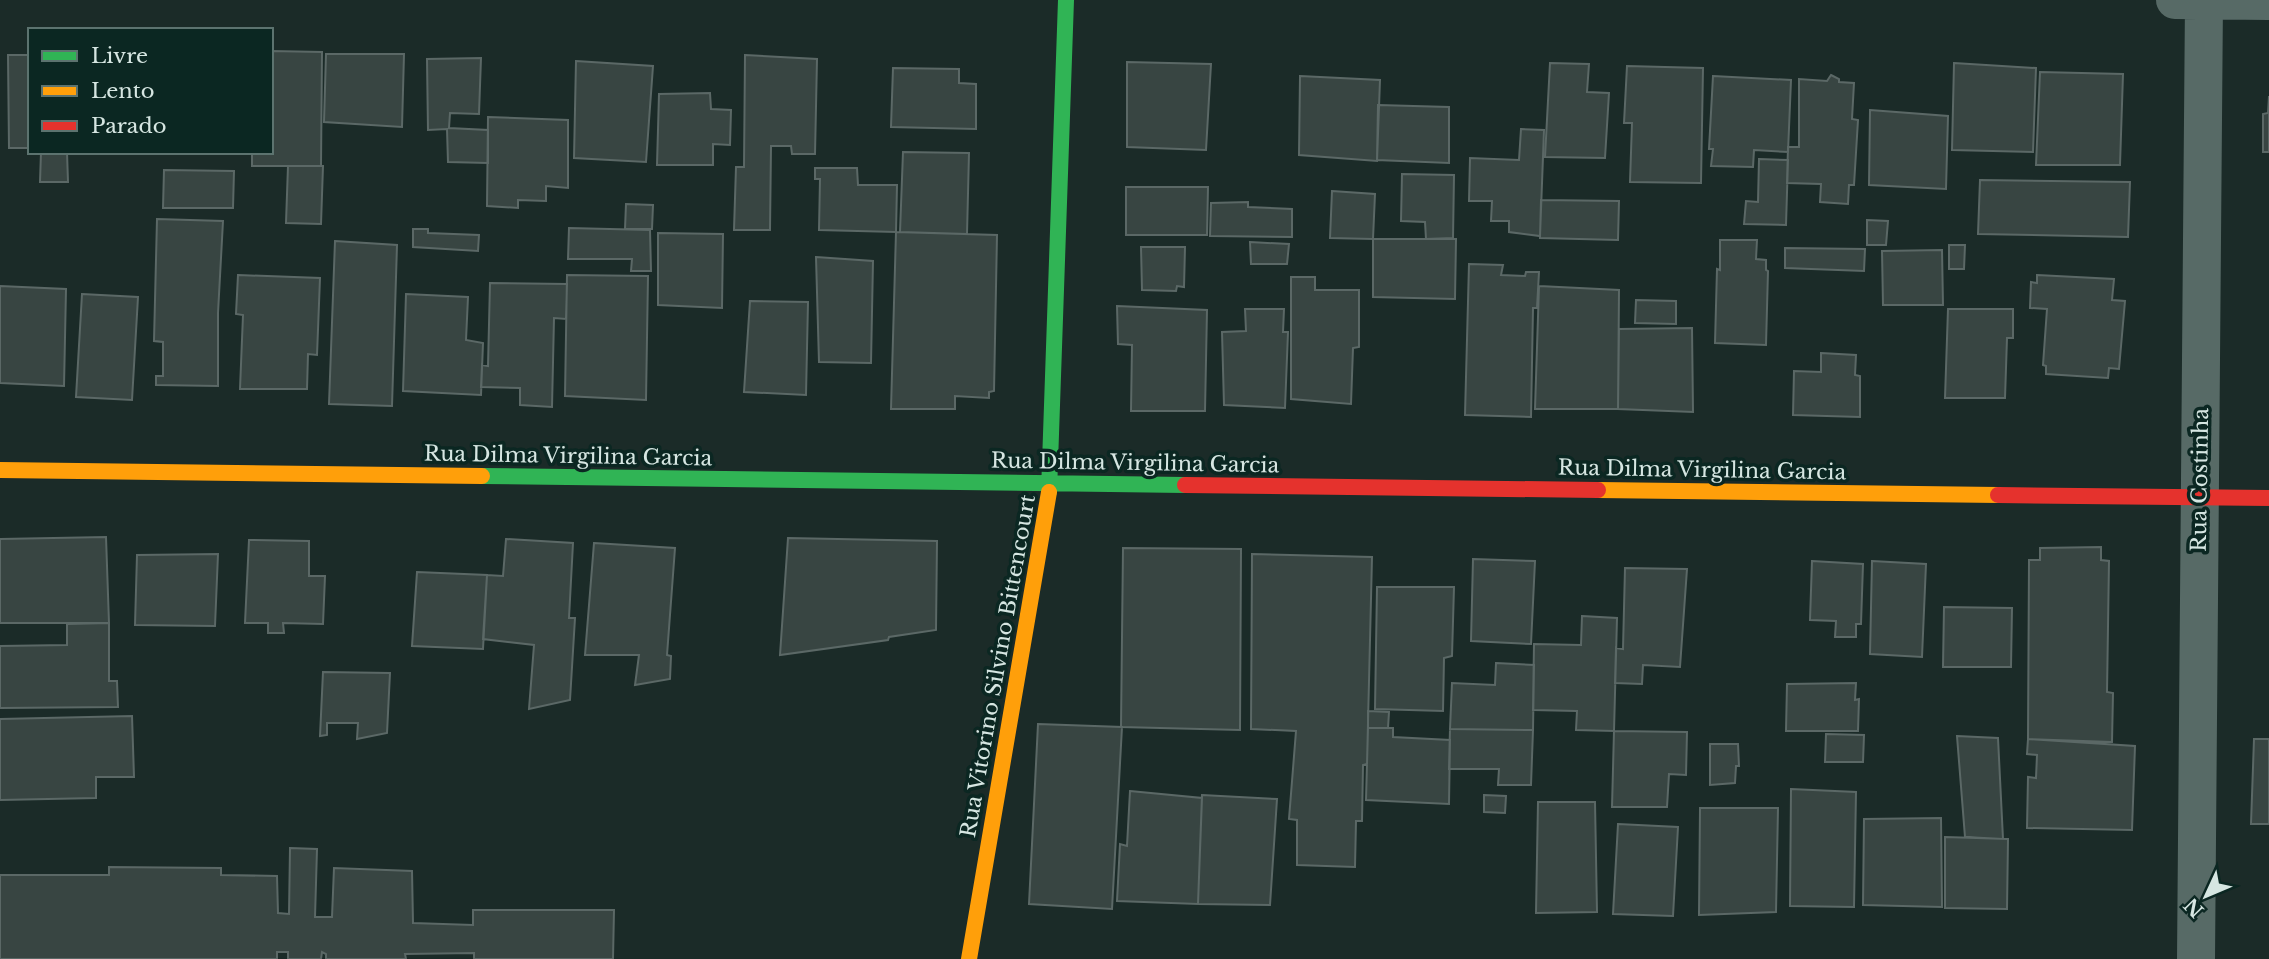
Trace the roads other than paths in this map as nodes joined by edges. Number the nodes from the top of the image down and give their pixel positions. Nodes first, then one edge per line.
1 (1066, 0) edge
2 (2175, 0) edge
3 (2204, 0) edge
4 (2269, 1) edge
5 (0, 470) edge
6 (1051, 483) junction
7 (2200, 497) junction
8 (2269, 498) edge
9 (969, 959) edge
10 (2196, 959) edge

1 - 6 street, Rua Vitorino Silvino Bittencourt
2 - 3 street
3 - 4 street
3 - 7 street, Rua Costinha
5 - 6 street, Rua Dilma Virgilina Garcia
6 - 7 street, Rua Dilma Virgilina Garcia
6 - 9 street, Rua Vitorino Silvino Bittencourt
7 - 8 street, Rua Dilma Virgilina Garcia
7 - 10 street, Rua Costinha

